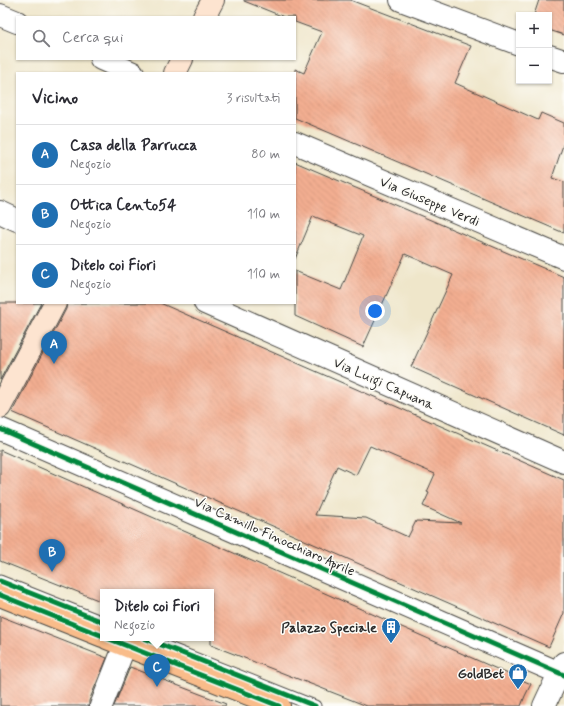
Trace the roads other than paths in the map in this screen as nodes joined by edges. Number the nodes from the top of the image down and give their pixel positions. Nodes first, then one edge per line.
1 (212, 0) edge
2 (401, 0) edge
3 (0, 15) edge
4 (204, 16) edge
5 (16, 22) edge
6 (516, 43) edge
7 (552, 57) edge
8 (103, 60) edge
9 (181, 60) edge
10 (564, 62) edge
11 (130, 72) edge
12 (175, 72) edge
13 (296, 143) edge
14 (0, 212) edge
15 (16, 220) edge
16 (564, 258) edge
17 (54, 304) edge
18 (207, 304) edge
19 (0, 407) edge
20 (0, 429) edge
21 (564, 462) edge
22 (0, 581) edge
23 (0, 595) edge
24 (100, 621) edge
25 (100, 635) edge
26 (125, 641) edge
27 (127, 641) edge
28 (128, 641) edge
29 (557, 669) edge
30 (267, 704) edge
31 (101, 706) edge
32 (315, 706) edge
33 (544, 706) edge

1 - 4 main road
2 - 6 street
3 - 5 street
7 - 10 street
8 - 11 street
9 - 12 main road
13 - 16 street, Via Giuseppe Verdi
14 - 15 street
17 - 19 main road
18 - 21 street, Via Luigi Capuana
20 - 29 street, Via Camillo Finocchiaro Aprile
22 - 24 lane
23 - 25 main road
26 - 31 street
27 - 30 main road
28 - 32 lane
29 - 33 street

